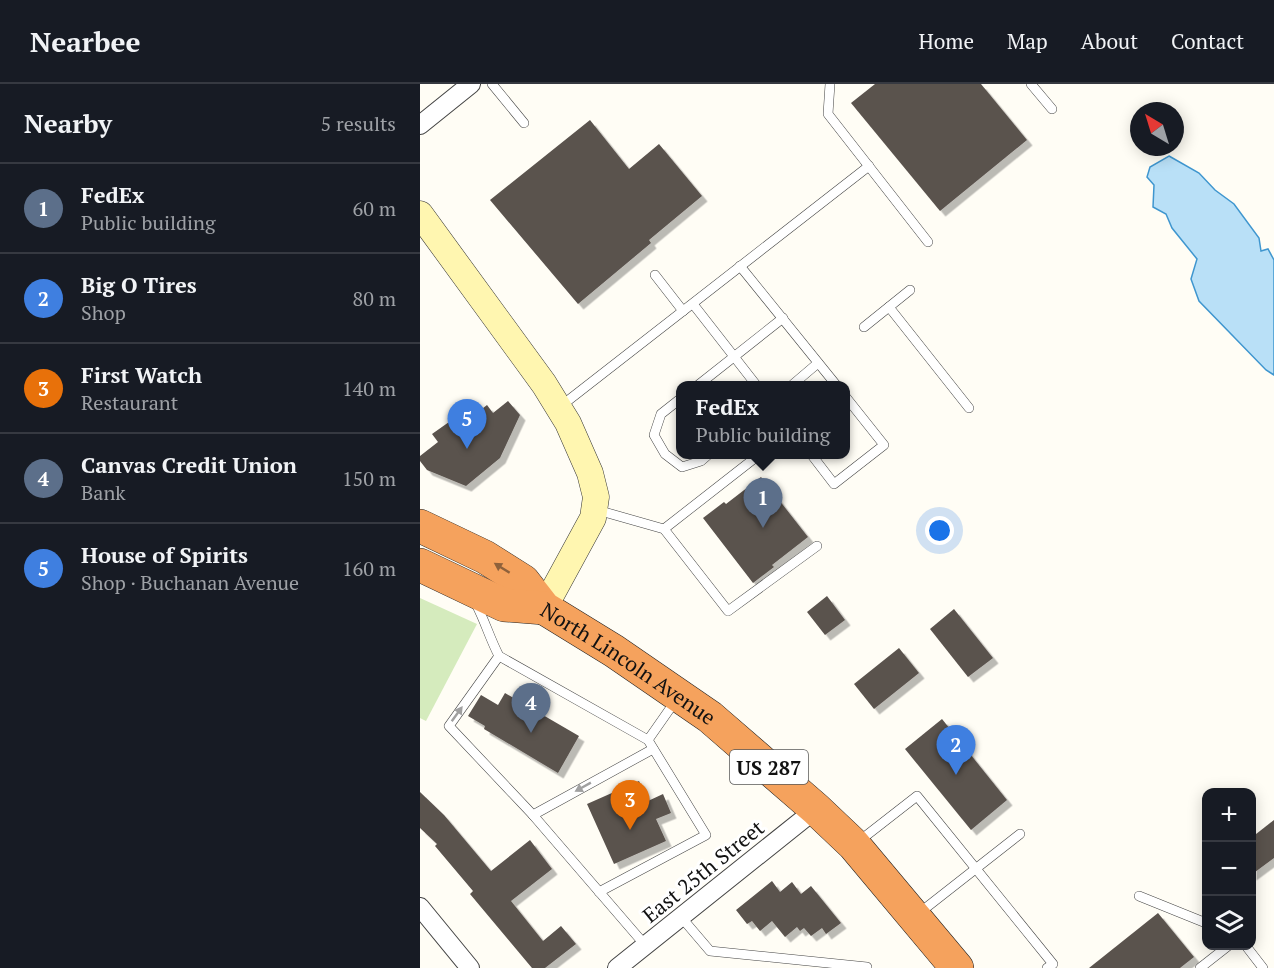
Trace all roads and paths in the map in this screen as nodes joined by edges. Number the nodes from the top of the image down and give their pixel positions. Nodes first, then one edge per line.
1 (471, 84) edge
2 (492, 84) edge
3 (830, 84) edge
4 (1031, 84) edge
5 (1052, 109) dead end
6 (524, 123) dead end
7 (420, 125) edge
8 (869, 166) junction
9 (421, 219) edge
10 (928, 242) dead end
11 (740, 266) junction
12 (655, 274) dead end
13 (910, 291) dead end
14 (693, 303) junction
15 (889, 307) junction
16 (683, 311) junction
17 (783, 318) junction
18 (864, 327) dead end
19 (734, 356) junction
20 (818, 363) junction
21 (703, 381) edge
22 (753, 381) edge
23 (797, 381) edge
24 (833, 381) edge
25 (850, 401) edge
26 (676, 403) edge
27 (559, 408) junction
28 (969, 408) dead end
29 (703, 459) edge
30 (754, 459) edge
31 (815, 459) edge
32 (595, 510) junction
33 (420, 526) edge
34 (664, 529) junction
35 (817, 546) dead end
36 (420, 565) edge
37 (466, 586) junction
38 (544, 608) junction
39 (499, 656) junction
40 (679, 696) junction
41 (648, 740) junction
42 (653, 749) junction
43 (816, 809) junction
44 (533, 815) junction
45 (1020, 834) dead end
46 (854, 845) junction
47 (975, 869) junction
48 (599, 892) junction
49 (1139, 896) dead end
50 (420, 907) edge
51 (681, 917) junction
52 (915, 917) junction
53 (1202, 921) edge
54 (645, 945) junction
55 (1222, 950) edge
56 (1250, 950) edge
57 (470, 968) edge
58 (617, 968) edge
59 (867, 968) edge
60 (957, 968) edge
61 (1047, 968) edge
62 (1200, 968) edge
63 (1263, 968) edge

1 - 7 street
2 - 6 lane
3 - 8 lane
4 - 5 lane
8 - 10 lane
8 - 11 lane
9 - 27 street
11 - 14 lane
11 - 17 lane
12 - 16 lane
13 - 15 lane
14 - 16 lane
14 - 19 lane
15 - 18 lane
15 - 28 lane
16 - 27 lane
17 - 19 lane
17 - 20 lane
19 - 21 lane
19 - 22 lane
20 - 23 lane
20 - 24 lane
25 - 31 lane
26 - 29 lane
27 - 32 street
30 - 34 lane
32 - 34 lane
32 - 38 street, North Lincoln Avenue
38 -> 33 highway, US 287
34 - 35 lane
36 - 37 highway, US 287
37 - 38 highway, US 287
37 - 39 lane
38 - 40 highway, North Lincoln Avenue / US 287
39 - 41 lane
44 -> 39 lane
40 - 41 lane
40 - 43 highway, North Lincoln Avenue / US 287
41 - 42 lane
42 -> 44 lane
42 - 48 lane
43 - 46 highway, North Lincoln Avenue / US 287
43 - 51 street, East 25th Street
44 - 48 lane
45 - 47 lane
46 - 47 lane
46 - 52 highway, North Lincoln Avenue / US 287
47 - 52 lane
47 - 61 lane
48 - 54 lane
49 - 53 lane
50 - 57 street
51 - 54 street, East 25th Street
51 - 59 lane
52 - 60 highway, North Lincoln Avenue / US 287
54 - 58 street, East 25th Street
55 - 62 lane
56 - 63 lane

